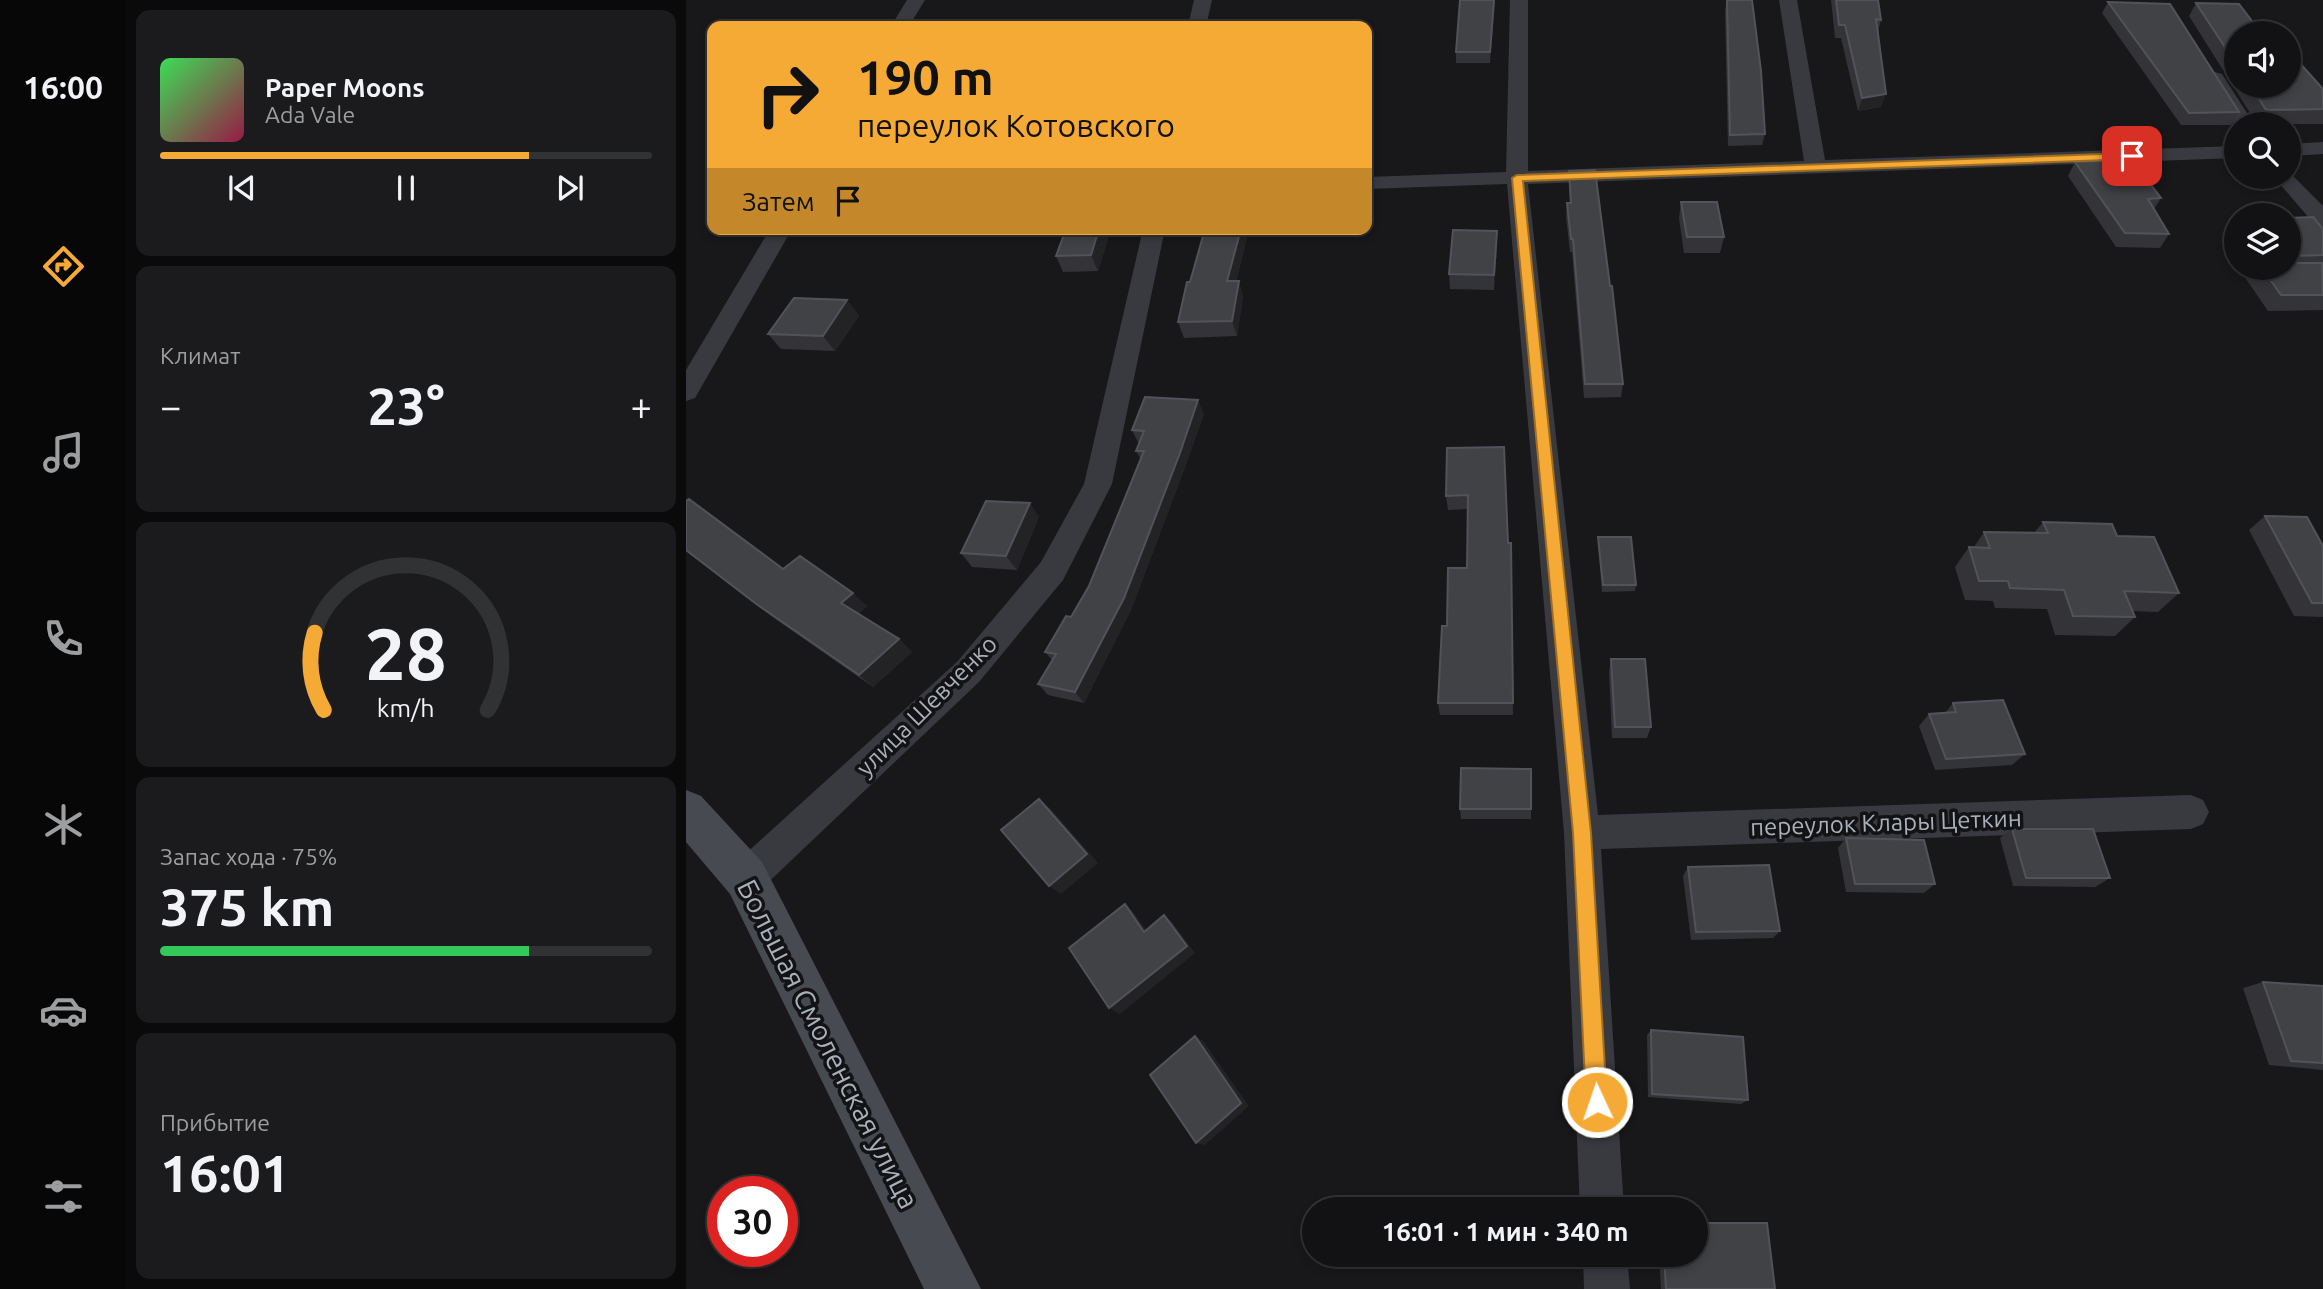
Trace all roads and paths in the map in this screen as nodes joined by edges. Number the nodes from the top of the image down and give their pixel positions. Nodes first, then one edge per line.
1 (916, 0) edge
2 (1203, 0) edge
3 (1520, 0) edge
4 (1788, 0) edge
5 (903, 21) edge
6 (1198, 21) edge
7 (2202, 57) edge
8 (2236, 112) edge
9 (2323, 148) edge
10 (2301, 149) edge
11 (2224, 152) edge
12 (1816, 169) junction
13 (1517, 178) junction
14 (1372, 183) edge
15 (2296, 189) edge
16 (2323, 220) edge
17 (778, 235) edge
18 (1153, 235) edge
19 (686, 392) edge
20 (686, 810) edge
21 (2191, 812) dead end
22 (1582, 833) junction
23 (746, 878) junction
24 (1601, 1197) edge
25 (1606, 1267) edge
26 (953, 1289) edge
27 (1607, 1289) edge

1 - 5 street
2 - 6 street
3 - 13 street
4 - 12 street
7 - 8 street
9 - 10 street
11 - 12 street
12 - 13 street
13 - 14 street
13 - 22 street
15 - 16 street
17 - 19 street
18 - 23 street, улица Шевченко
20 - 23 main road, Большая Смоленская улица
21 - 22 street, переулок Клары Цеткин
22 - 24 street
23 - 26 main road, Большая Смоленская улица
25 - 27 street

